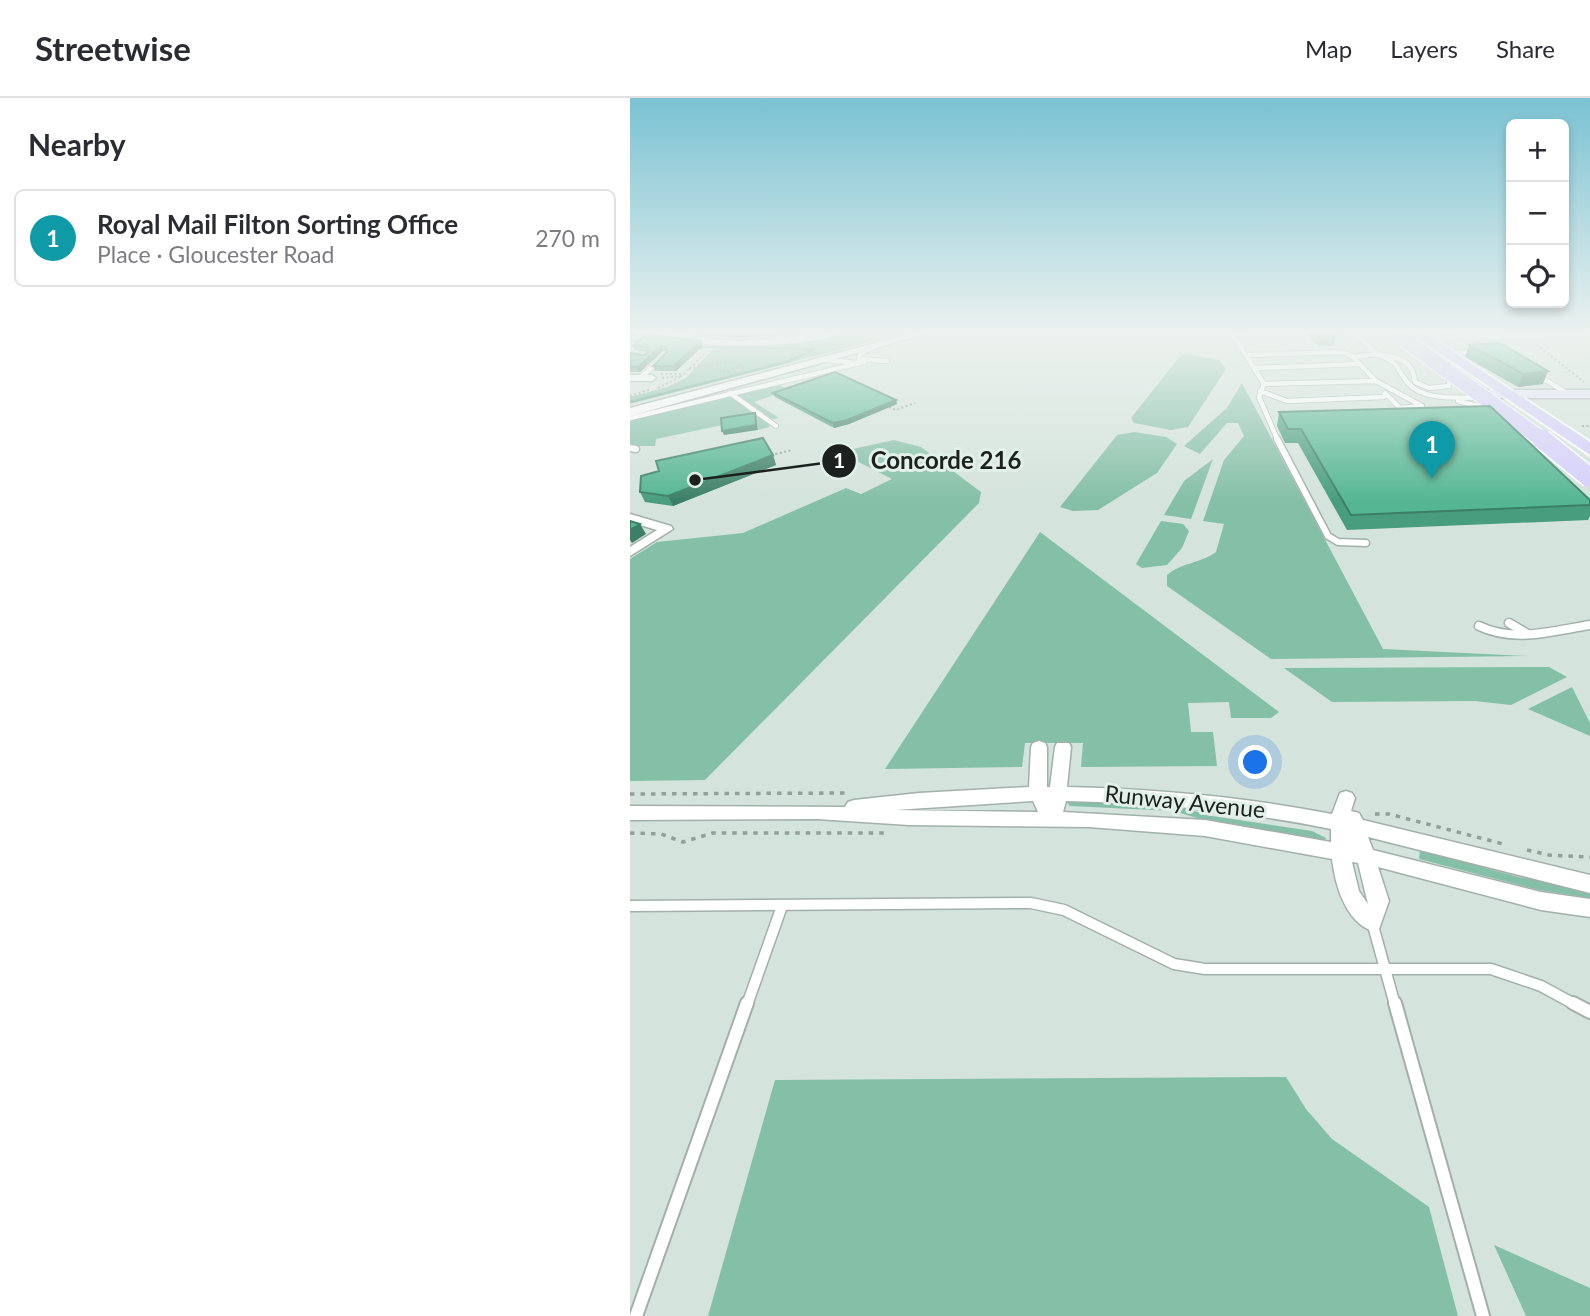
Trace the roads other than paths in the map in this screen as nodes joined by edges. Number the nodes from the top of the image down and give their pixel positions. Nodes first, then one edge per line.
1 (707, 389) edge
2 (713, 389) edge
3 (748, 389) edge
4 (1382, 389) edge
5 (1390, 389) edge
6 (1414, 389) edge
7 (1423, 389) edge
8 (1477, 389) edge
9 (1487, 389) edge
10 (1489, 389) edge
11 (1491, 389) edge
12 (1560, 389) edge
13 (1260, 391) joint
14 (730, 393) junction
15 (1568, 394) junction
16 (1387, 395) junction
17 (1435, 395) junction
18 (1590, 397) edge
19 (1502, 398) junction
20 (630, 410) edge
21 (630, 418) edge
22 (776, 426) dead end
23 (1590, 450) edge
24 (1590, 466) edge
25 (1590, 478) edge
26 (1590, 485) edge
27 (630, 518) edge
28 (1366, 544) dead end
29 (630, 552) edge
30 (1540, 622) dead end
31 (1509, 623) dead end
32 (1590, 625) edge
33 (1479, 626) dead end
34 (1551, 631) junction
35 (1529, 634) junction
36 (1039, 747) dead end
37 (1063, 747) dead end
38 (1038, 792) junction
39 (1059, 792) junction
40 (817, 812) junction
41 (630, 813) edge
42 (1052, 820) junction
43 (1348, 824) junction
44 (1341, 851) junction
45 (1368, 857) junction
46 (1546, 875) junction
47 (1590, 875) edge
48 (1590, 884) edge
49 (630, 906) edge
50 (782, 906) junction
51 (1590, 908) edge
52 (1372, 922) junction
53 (1385, 968) junction
54 (1590, 1012) edge
55 (636, 1316) edge
56 (1483, 1316) edge

1 - 20 street
2 - 20 street
3 - 14 lane
4 - 16 lane
5 - 16 lane
6 - 17 lane
7 - 19 lane
8 - 19 main road
9 - 19 main road, bridge
10 - 19 main road
11 - 19 main road
12 - 15 lane
13 - 16 lane
13 - 28 lane
14 - 21 lane
14 - 22 lane
15 - 18 main road
15 - 19 main road
17 - 19 lane
17 - 19 lane
18 - 19 main road
19 - 23 main road
19 - 24 main road
19 - 25 main road, bridge
19 - 26 main road
27 - 29 street
30 - 34 lane
31 - 35 lane
32 - 34 lane
33 - 35 lane
34 - 35 lane
36 - 38 street
37 - 39 street
38 - 39 street, Runway Avenue
38 - 40 street, Runway Avenue
38 - 42 street
39 - 42 street
39 - 43 street, Runway Avenue
40 - 41 street, Runway Avenue
40 - 42 street, Runway Avenue
42 - 44 street, Runway Avenue
43 - 44 street
43 - 45 street
43 - 46 street, Runway Avenue
44 - 45 street, Runway Avenue
44 - 52 street
45 - 51 street, Runway Avenue
45 - 52 street
46 - 47 lane, Runway Avenue
46 - 48 street, Runway Avenue
49 - 50 lane
50 - 53 lane
50 - 55 lane
52 - 53 lane
53 - 54 lane
53 - 56 lane

